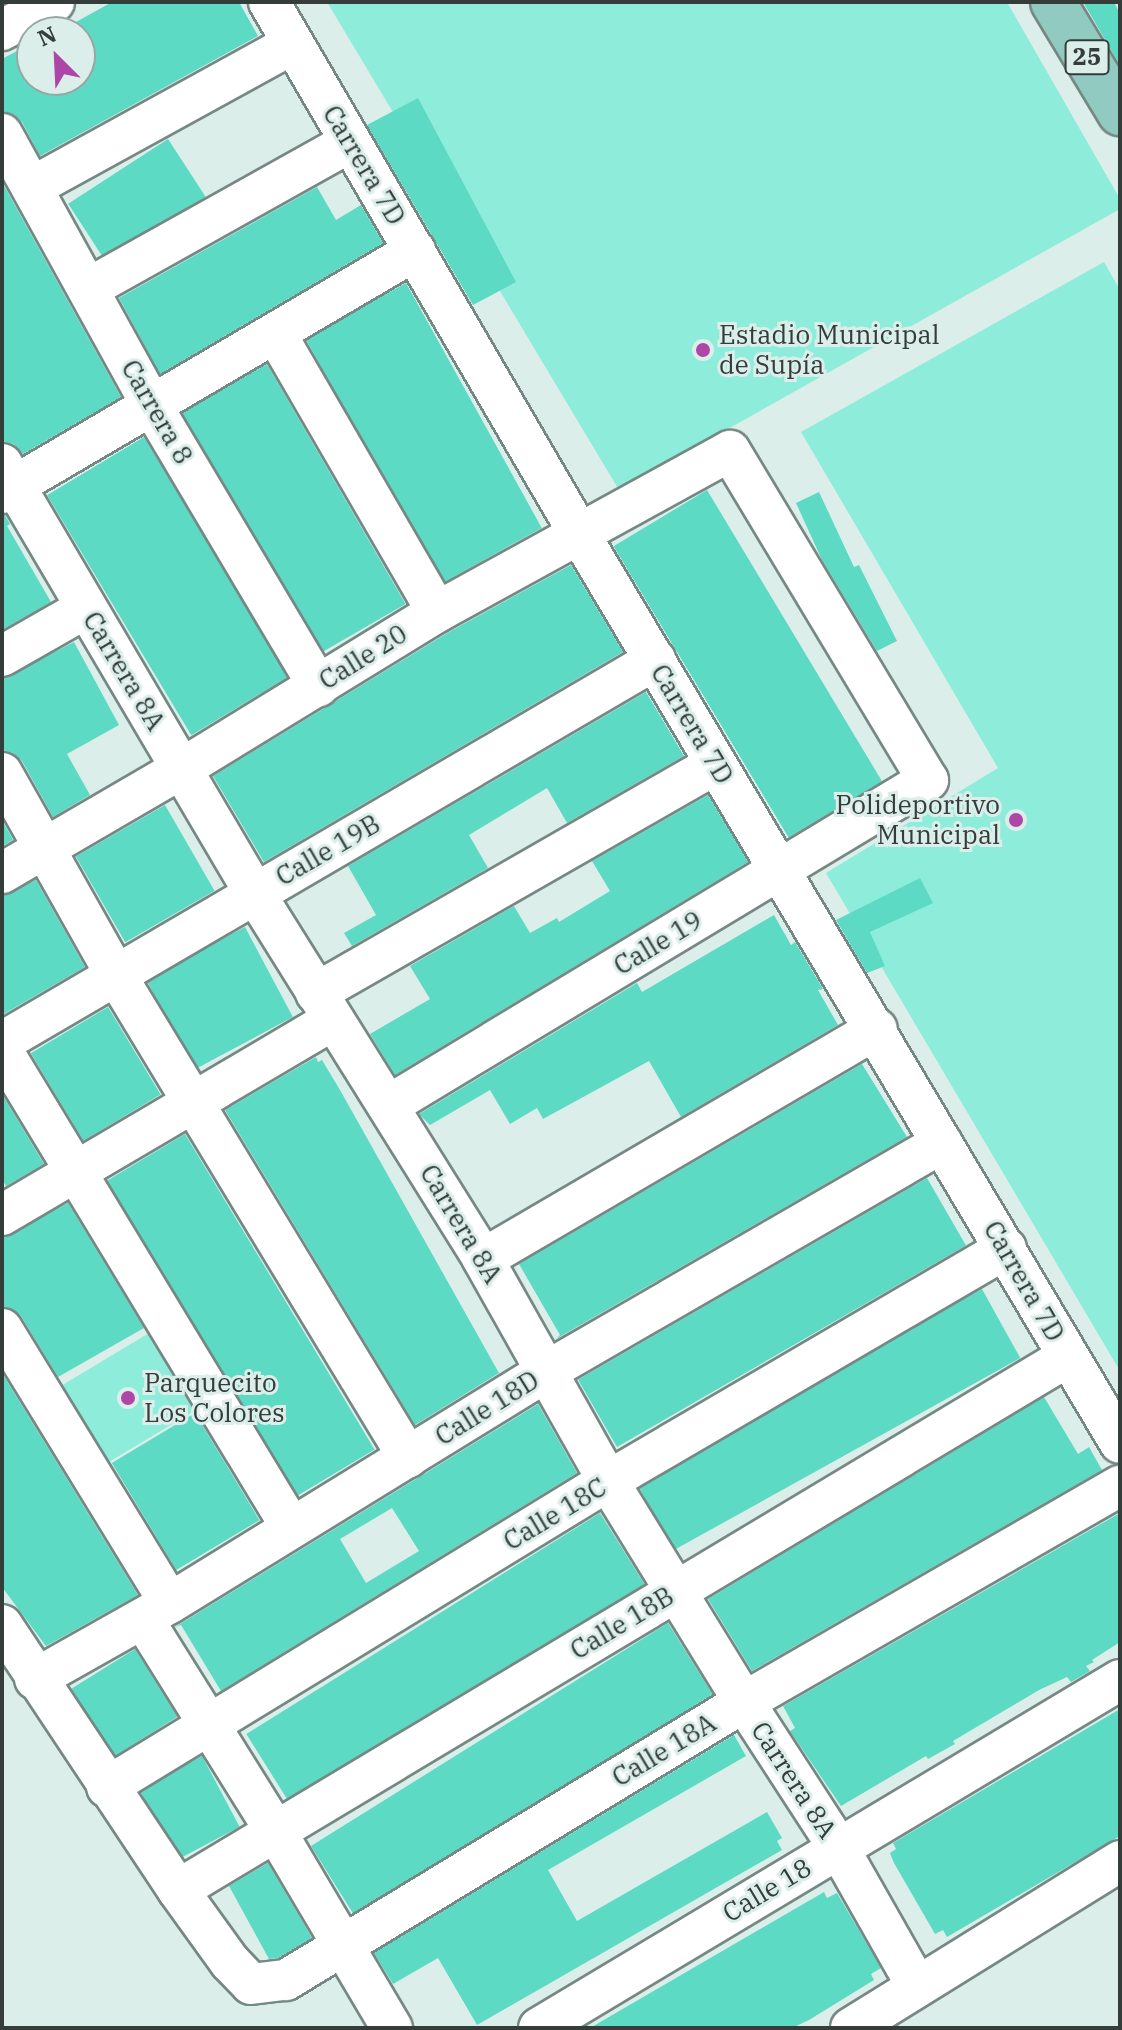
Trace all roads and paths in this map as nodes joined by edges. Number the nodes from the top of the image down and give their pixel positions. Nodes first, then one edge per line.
1 (54, 2) edge
2 (269, 2) edge
3 (1053, 2) edge
4 (2, 30) edge
5 (292, 44) junction
6 (1120, 113) edge
7 (2, 134) edge
8 (350, 142) junction
9 (32, 187) junction
10 (415, 251) junction
11 (89, 288) junction
12 (276, 334) junction
13 (152, 406) junction
14 (6, 481) edge
15 (580, 535) junction
16 (86, 608) junction
17 (437, 612) junction
18 (2, 656) edge
19 (655, 660) junction
20 (318, 686) junction
21 (716, 764) junction
22 (181, 769) junction
23 (2, 773) edge
24 (928, 780) joint
25 (44, 848) junction
26 (778, 870) junction
27 (2, 873) edge
28 (254, 892) junction
29 (116, 975) junction
30 (325, 1006) junction
31 (877, 1029) junction
32 (2, 1042) edge
33 (2, 1050) edge
34 (196, 1103) junction
35 (389, 1105) junction
36 (942, 1143) junction
37 (75, 1171) junction
38 (2, 1215) edge
39 (1006, 1248) junction
40 (483, 1259) junction
41 (2, 1329) edge
42 (1067, 1357) junction
43 (547, 1371) junction
44 (1120, 1443) edge
45 (408, 1457) junction
46 (608, 1481) junction
47 (1120, 1486) edge
48 (291, 1527) junction
49 (677, 1590) junction
50 (156, 1611) junction
51 (2, 1625) edge
52 (35, 1679) junction
53 (1120, 1680) edge
54 (744, 1702) junction
55 (209, 1726) junction
56 (107, 1787) junction
57 (276, 1832) junction
58 (838, 1847) junction
59 (1120, 1861) edge
60 (178, 1890) junction
61 (343, 1943) junction
62 (917, 1986) junction
63 (392, 2028) edge
64 (539, 2028) edge
65 (851, 2028) edge

1 - 4 street
2 - 5 street, Carrera 7D
3 - 6 main road, 25
5 - 8 street, Carrera 7D
5 - 9 street
7 - 9 street, Carrera 8
8 - 10 street, Carrera 7D
8 - 11 street
9 - 11 street, Carrera 8
10 - 12 street
10 - 15 street, Carrera 7D
11 - 13 street, Carrera 8
12 - 13 street
12 - 17 street
13 - 14 street
13 - 20 street, Carrera 8
14 - 16 street, Carrera 8A
15 - 17 street, Calle 20
15 - 19 street, Carrera 7D
15 - 24 street, Calle 20
16 - 18 street
16 - 22 street, Carrera 8A
17 - 20 street, Calle 20
19 - 21 street, Carrera 7D
19 - 28 street, Calle 19B
20 - 22 street, Calle 20
21 - 26 street, Carrera 7D
21 - 30 street
22 - 25 street, Calle 20
22 - 28 street, Carrera 8A
23 - 25 street
24 - 26 street, Calle 19
25 - 27 street, Calle 20
25 - 29 street
26 - 31 street, Carrera 7D
26 - 35 street, Calle 19
28 - 29 street, Calle 19B
28 - 30 street, Carrera 8A
29 - 32 street, Calle 19B
29 - 34 street
30 - 34 street
30 - 35 street, Carrera 8A
31 - 36 street, Carrera 7D
31 - 40 street
33 - 37 street
34 - 37 street
34 - 45 street
35 - 40 street, Carrera 8A
36 - 39 street, Carrera 7D
36 - 43 street, Calle 18D
37 - 38 street
37 - 48 street
39 - 42 street, Carrera 7D
39 - 46 street, Calle 18C
40 - 43 street, Carrera 8A
41 - 50 street
42 - 44 street, Carrera 7D
42 - 49 street, Calle 18B
43 - 45 street, Calle 18D
43 - 46 street, Carrera 8A
45 - 48 street, Calle 18D
46 - 49 street, Carrera 8A
46 - 55 street, Calle 18C
47 - 54 street, Calle 18A
48 - 50 street, Calle 18D
49 - 54 street, Carrera 8A
49 - 57 street, Calle 18B
50 - 52 street, Calle 18D
50 - 55 street
51 - 52 street
52 - 56 street
53 - 58 street, Calle 18
54 - 58 street, Carrera 8A
54 - 61 street, Calle 18A
55 - 56 street, Calle 18C
55 - 57 street
56 - 60 street
57 - 60 street, Calle 18B
57 - 61 street
58 - 62 street, Carrera 8A
58 - 64 street, Calle 18
59 - 62 street
60 - 61 street, Calle 18A
61 - 63 street
62 - 65 street

